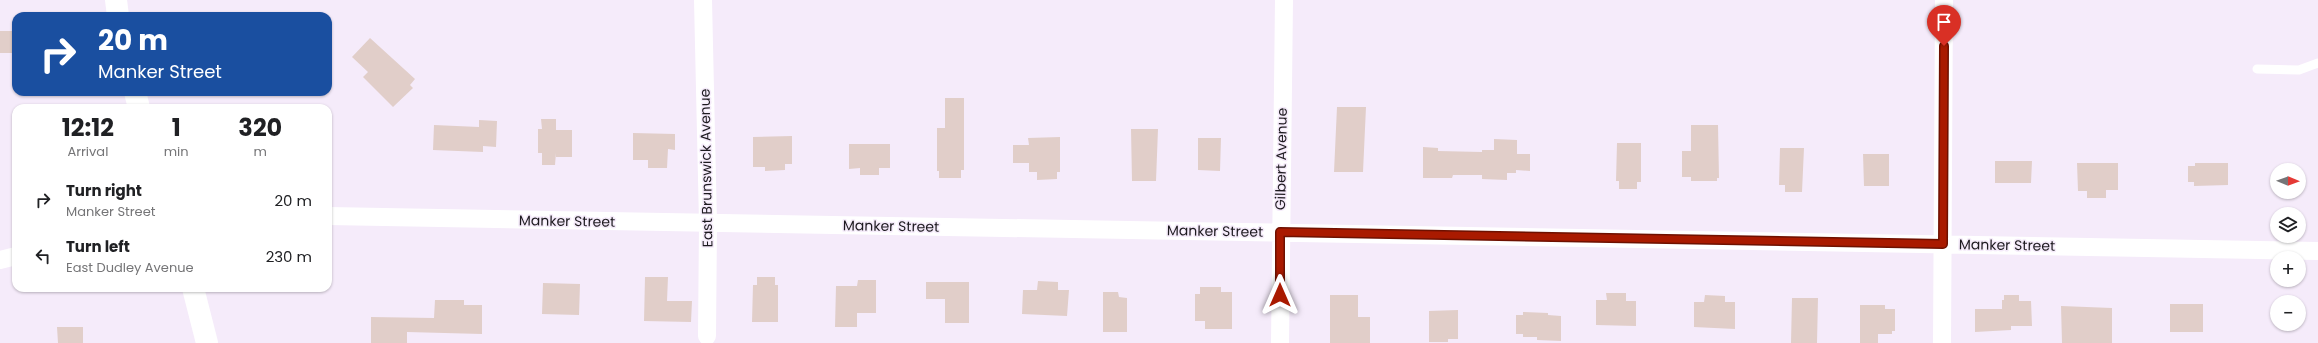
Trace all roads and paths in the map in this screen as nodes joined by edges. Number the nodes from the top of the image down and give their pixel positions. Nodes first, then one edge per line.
1 (116, 0) edge
2 (703, 0) edge
3 (1284, 0) edge
4 (1944, 0) edge
5 (118, 12) edge
6 (2318, 63) edge
7 (2257, 69) dead end
8 (332, 216) edge
9 (708, 223) junction
10 (1280, 232) junction
11 (1943, 244) junction
12 (2318, 251) edge
13 (12, 257) edge
14 (0, 260) edge
15 (193, 292) edge
16 (707, 336) dead end
17 (207, 343) edge
18 (1280, 343) edge
19 (1942, 343) edge

1 - 5 main road
2 - 9 street, East Brunswick Avenue
3 - 10 street, Gilbert Avenue
4 - 11 street
6 - 7 lane
8 - 9 street, Manker Street
9 - 10 street, Manker Street
9 - 16 street, East Brunswick Avenue
10 - 11 street, Manker Street
10 - 18 street, Gilbert Avenue
11 - 12 street, Manker Street
11 - 19 street
13 - 14 street
15 - 17 main road

